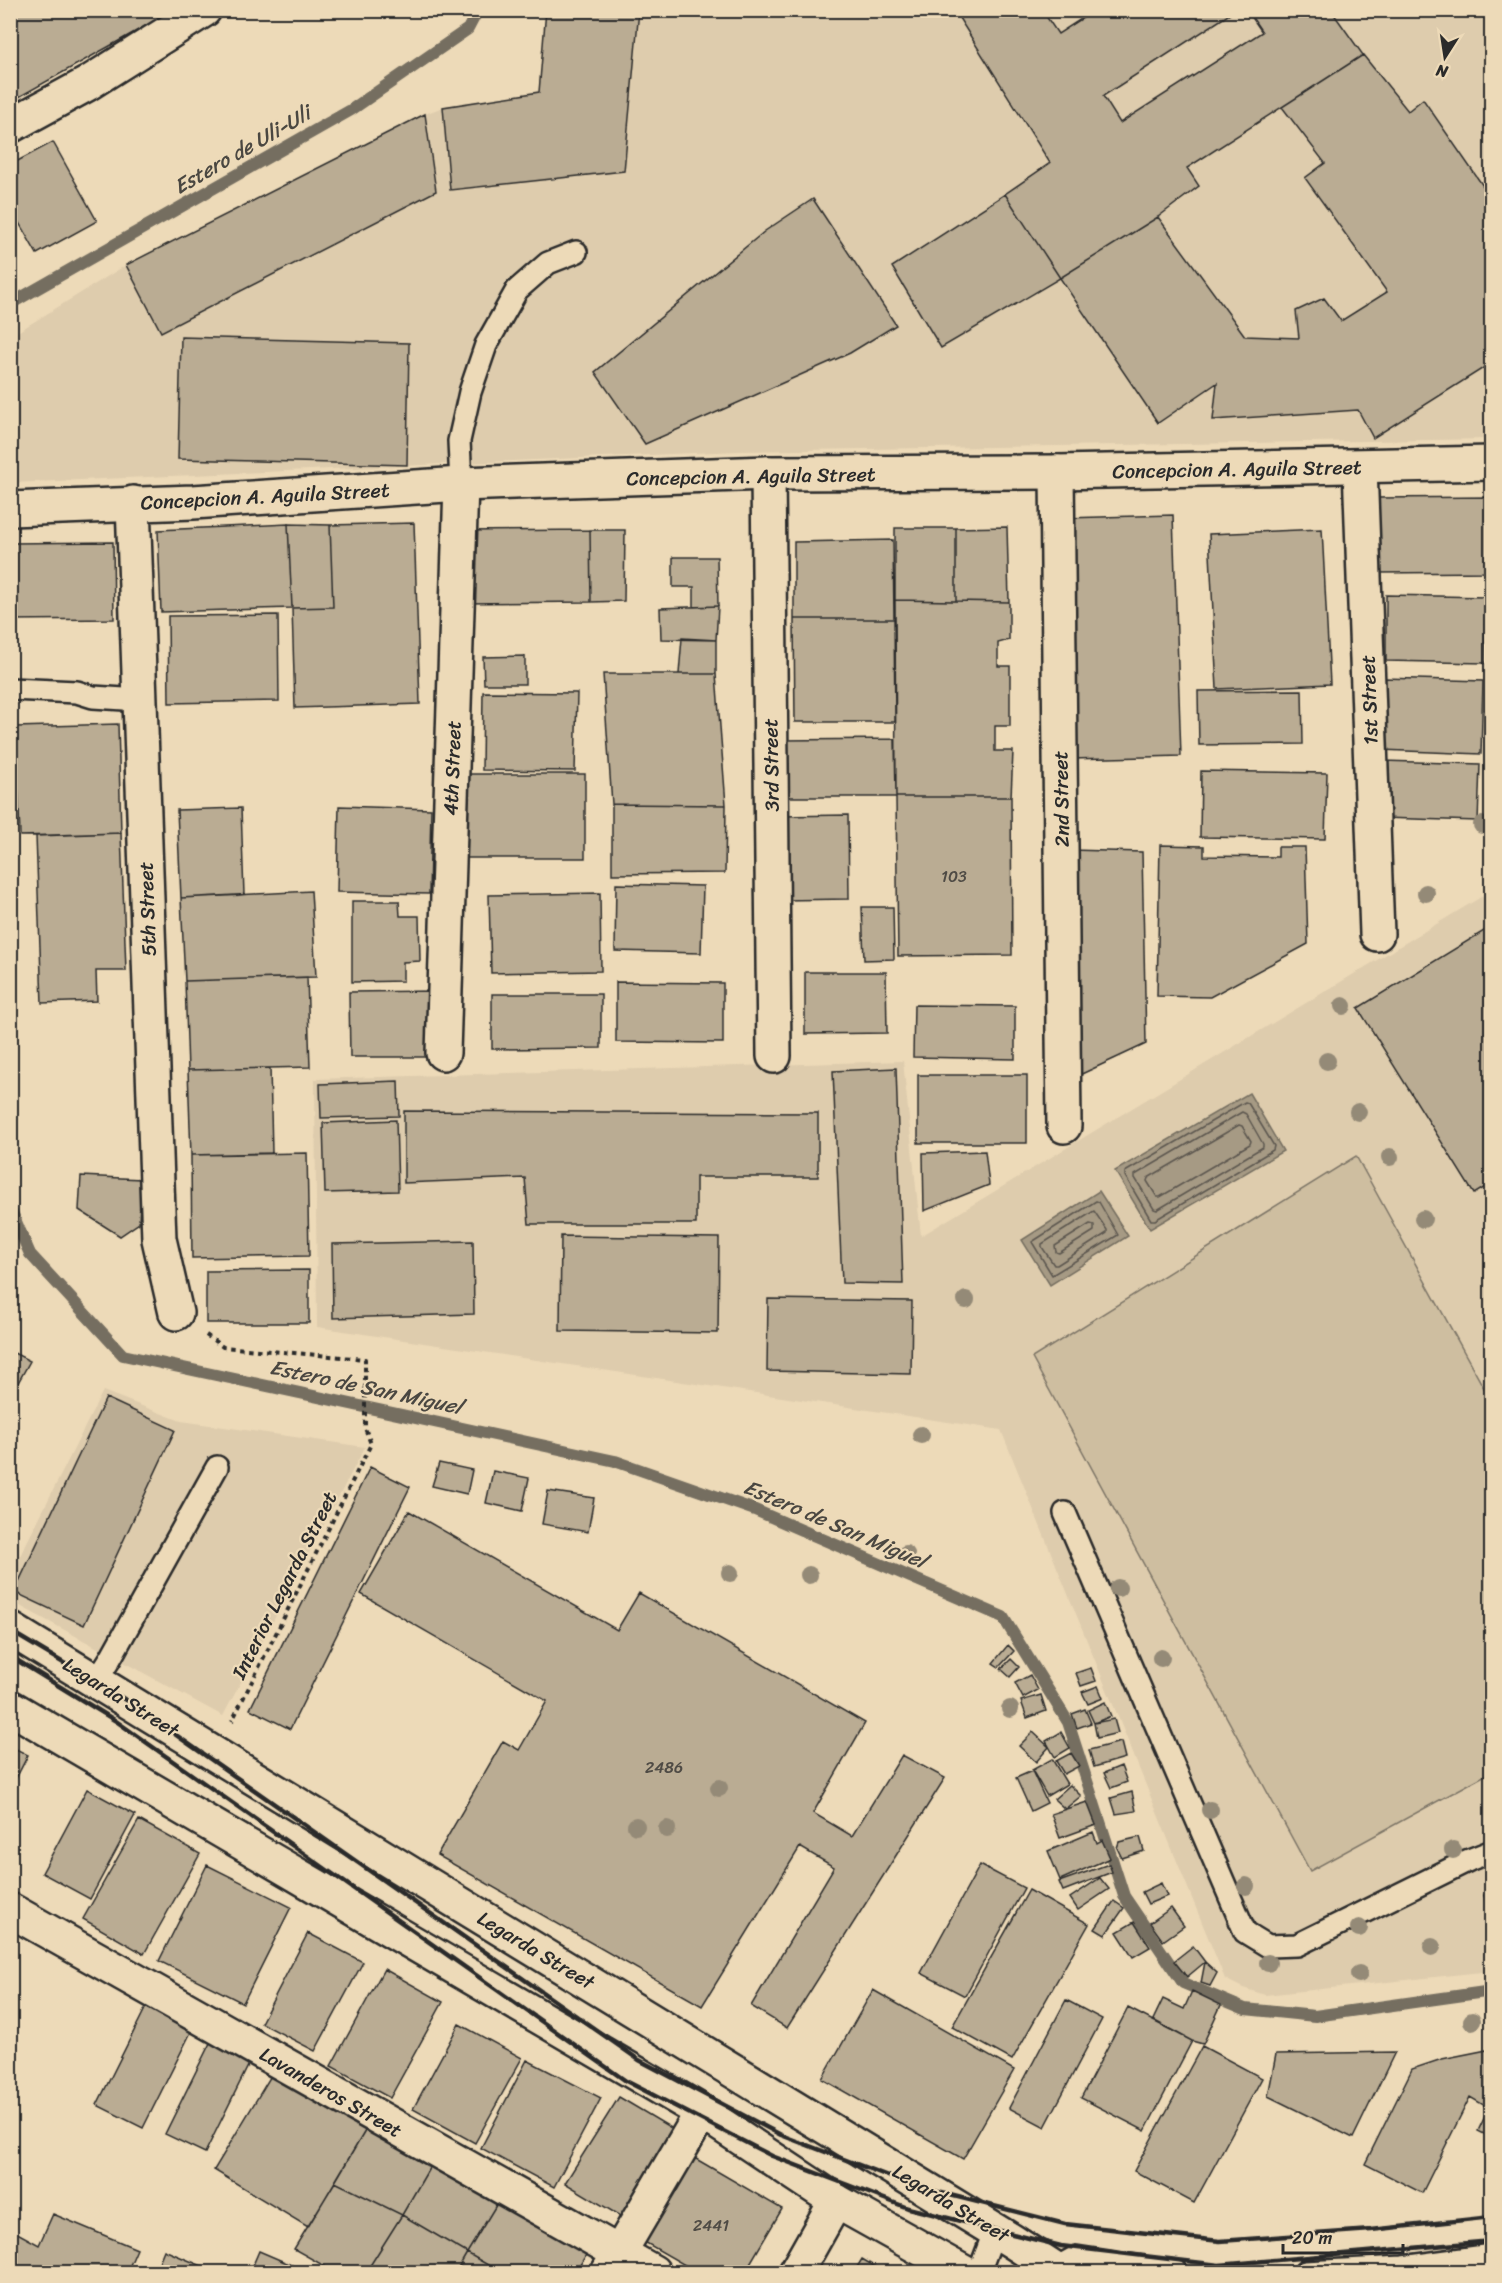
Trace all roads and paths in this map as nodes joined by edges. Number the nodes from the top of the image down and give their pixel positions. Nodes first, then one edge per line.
1 (204, 10) edge
2 (10, 126) edge
3 (576, 252) dead end
4 (1491, 463) edge
5 (1360, 467) junction
6 (1057, 472) junction
7 (768, 473) junction
8 (461, 484) junction
9 (133, 503) junction
10 (10, 508) edge
11 (10, 689) edge
12 (140, 700) junction
13 (1377, 934) dead end
14 (443, 1053) dead end
15 (774, 1056) dead end
16 (1064, 1125) dead end
17 (176, 1314) joint
18 (217, 1467) dead end
19 (1065, 1513) dead end
20 (10, 1629) edge
21 (96, 1682) junction
22 (10, 1707) edge
23 (215, 1755) junction
24 (1491, 1851) edge
25 (10, 1910) edge
26 (702, 2112) junction
27 (836, 2201) junction
28 (995, 2230) junction
29 (1491, 2255) edge
30 (614, 2264) edge
31 (653, 2272) edge
32 (796, 2272) edge
33 (963, 2272) edge
34 (979, 2272) edge
35 (1061, 2272) edge
36 (1176, 2272) edge
37 (1305, 2272) edge

1 - 2 street
3 - 8 lane
4 - 5 street, Concepcion A. Aguila Street
5 - 6 street, Concepcion A. Aguila Street
5 - 13 street, 1st Street
6 - 7 street, Concepcion A. Aguila Street
6 - 16 street, 2nd Street
7 - 8 street, Concepcion A. Aguila Street
7 - 15 street, 3rd Street
8 - 9 street, Concepcion A. Aguila Street
8 - 14 street, 4th Street
9 - 10 street, Concepcion A. Aguila Street
9 - 12 street, 5th Street
11 - 12 lane
12 - 17 street, 5th Street
17 - 23 path, Interior Legarda Street
18 - 21 lane
19 - 24 lane
20 - 21 street, Legarda Street
21 - 23 street, Legarda Street
22 - 26 street
23 - 28 street, Legarda Street
25 - 30 street, Lavanderos Street
26 - 27 street
26 - 30 street
27 - 32 street
27 - 33 street
28 - 34 lane
28 - 35 street, Legarda Street
29 - 37 lane
30 - 31 street, Lavanderos Street
35 - 36 lane

